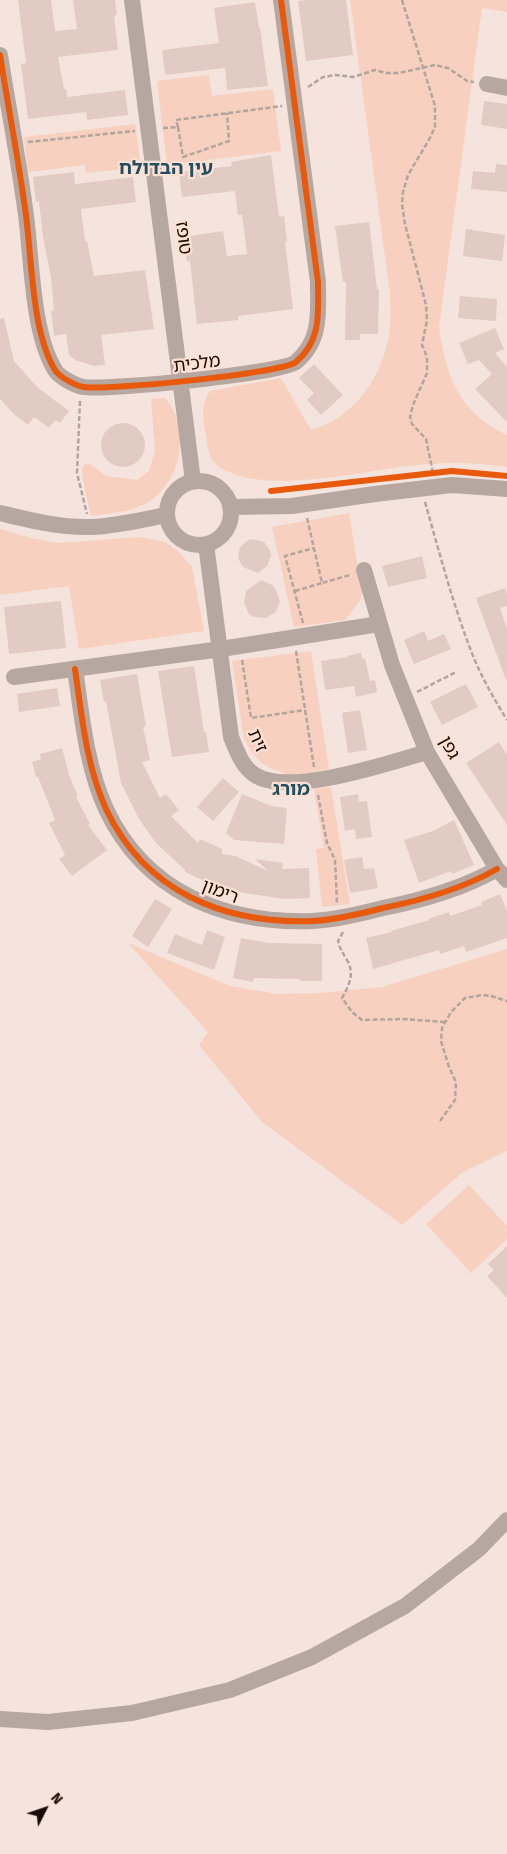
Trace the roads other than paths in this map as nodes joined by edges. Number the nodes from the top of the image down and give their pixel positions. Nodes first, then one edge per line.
1 (132, 0) edge
2 (281, 0) edge
3 (0, 55) edge
4 (487, 84) road end
5 (507, 88) edge
6 (181, 382) junction
7 (193, 481) junction
8 (507, 489) edge
9 (230, 507) junction
10 (0, 513) edge
11 (166, 515) junction
12 (206, 544) junction
13 (364, 570) road end
14 (379, 624) junction
15 (221, 649) junction
16 (75, 669) junction
17 (14, 677) dead end
18 (427, 752) junction
19 (502, 875) edge
20 (507, 1520) edge
21 (0, 1720) edge

1 - 6 street, טופז
2 - 6 street, מלכית
3 - 6 street, מלכית
4 - 5 street
6 - 7 street, טופז
7 - 9 street
7 - 11 street
8 - 9 street
9 - 12 street
10 - 11 street
11 - 12 street
12 - 15 street, זית
13 - 14 street, גפן
14 - 15 street
14 - 18 street, גפן
15 - 16 street
15 - 18 street, זית
16 - 17 street
16 - 19 street, רימון
18 - 19 street, גפן
20 - 21 street

